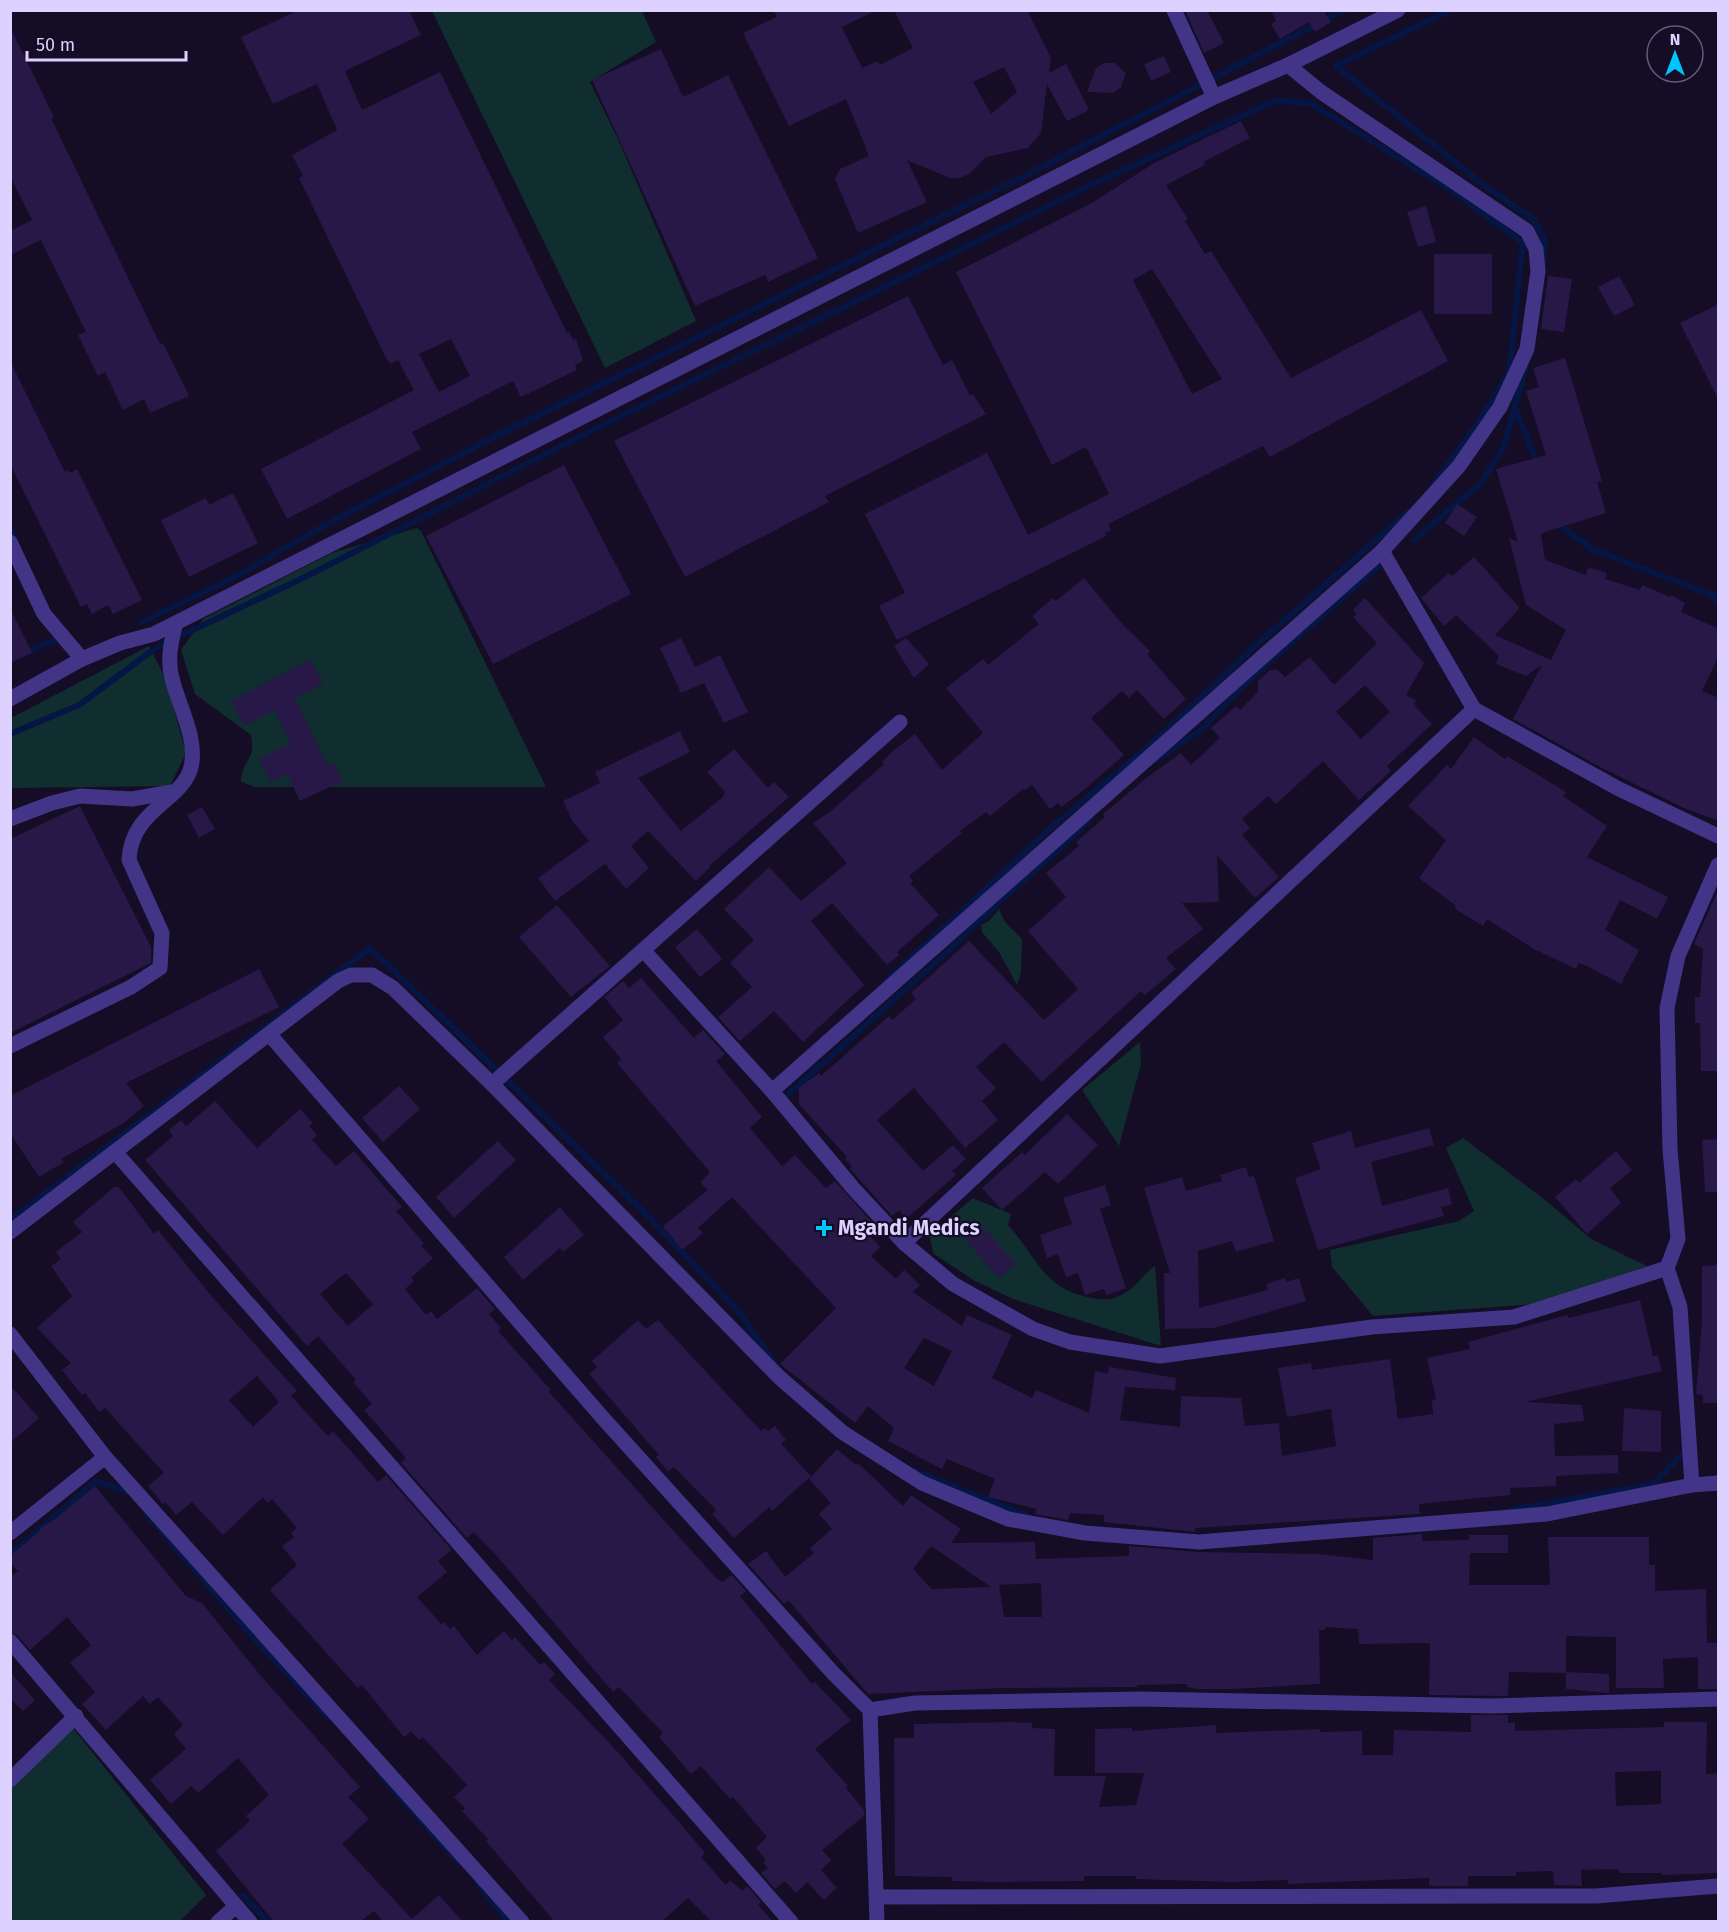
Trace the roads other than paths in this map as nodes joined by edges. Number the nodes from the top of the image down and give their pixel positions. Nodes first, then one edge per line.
1 (1174, 10) edge
2 (1398, 10) edge
3 (1288, 65) junction
4 (1214, 97) junction
5 (10, 542) edge
6 (1382, 552) junction
7 (176, 623) junction
8 (82, 659) junction
9 (10, 699) edge
10 (1474, 709) junction
11 (900, 722) dead end
12 (172, 792) junction
13 (10, 819) edge
14 (1719, 836) edge
15 (1719, 865) edge
16 (644, 951) junction
17 (270, 1035) junction
18 (10, 1046) edge
19 (492, 1084) junction
20 (772, 1091) junction
21 (116, 1153) junction
22 (10, 1232) edge
23 (904, 1242) junction
24 (1666, 1268) junction
25 (10, 1334) edge
26 (105, 1457) junction
27 (1719, 1483) edge
28 (1692, 1485) junction
29 (10, 1533) edge
30 (10, 1641) edge
31 (1719, 1699) edge
32 (870, 1710) junction
33 (76, 1716) junction
34 (10, 1780) edge
35 (1719, 1886) edge
36 (878, 1897) junction
37 (236, 1906) junction
38 (218, 1922) edge
39 (250, 1922) edge
40 (522, 1922) edge
41 (791, 1922) edge
42 (877, 1922) edge

1 - 4 street
2 - 3 street
3 - 4 street
3 - 6 street
4 - 7 street
5 - 8 street
6 - 10 street
6 - 20 street
7 - 8 street
7 - 12 street
8 - 9 street
10 - 14 street
10 - 23 street
11 - 16 street
12 - 13 street
12 - 18 street
15 - 24 street
16 - 19 street
16 - 20 street
17 - 19 street
17 - 21 street
17 - 32 street
19 - 28 street
20 - 23 street
21 - 22 street
21 - 41 street
23 - 24 street
24 - 28 street
25 - 26 street
26 - 29 street
26 - 40 street
27 - 28 street
30 - 33 street
31 - 32 street
32 - 36 street
33 - 34 street
33 - 37 street
35 - 36 street
36 - 42 street
37 - 38 street
37 - 39 street

